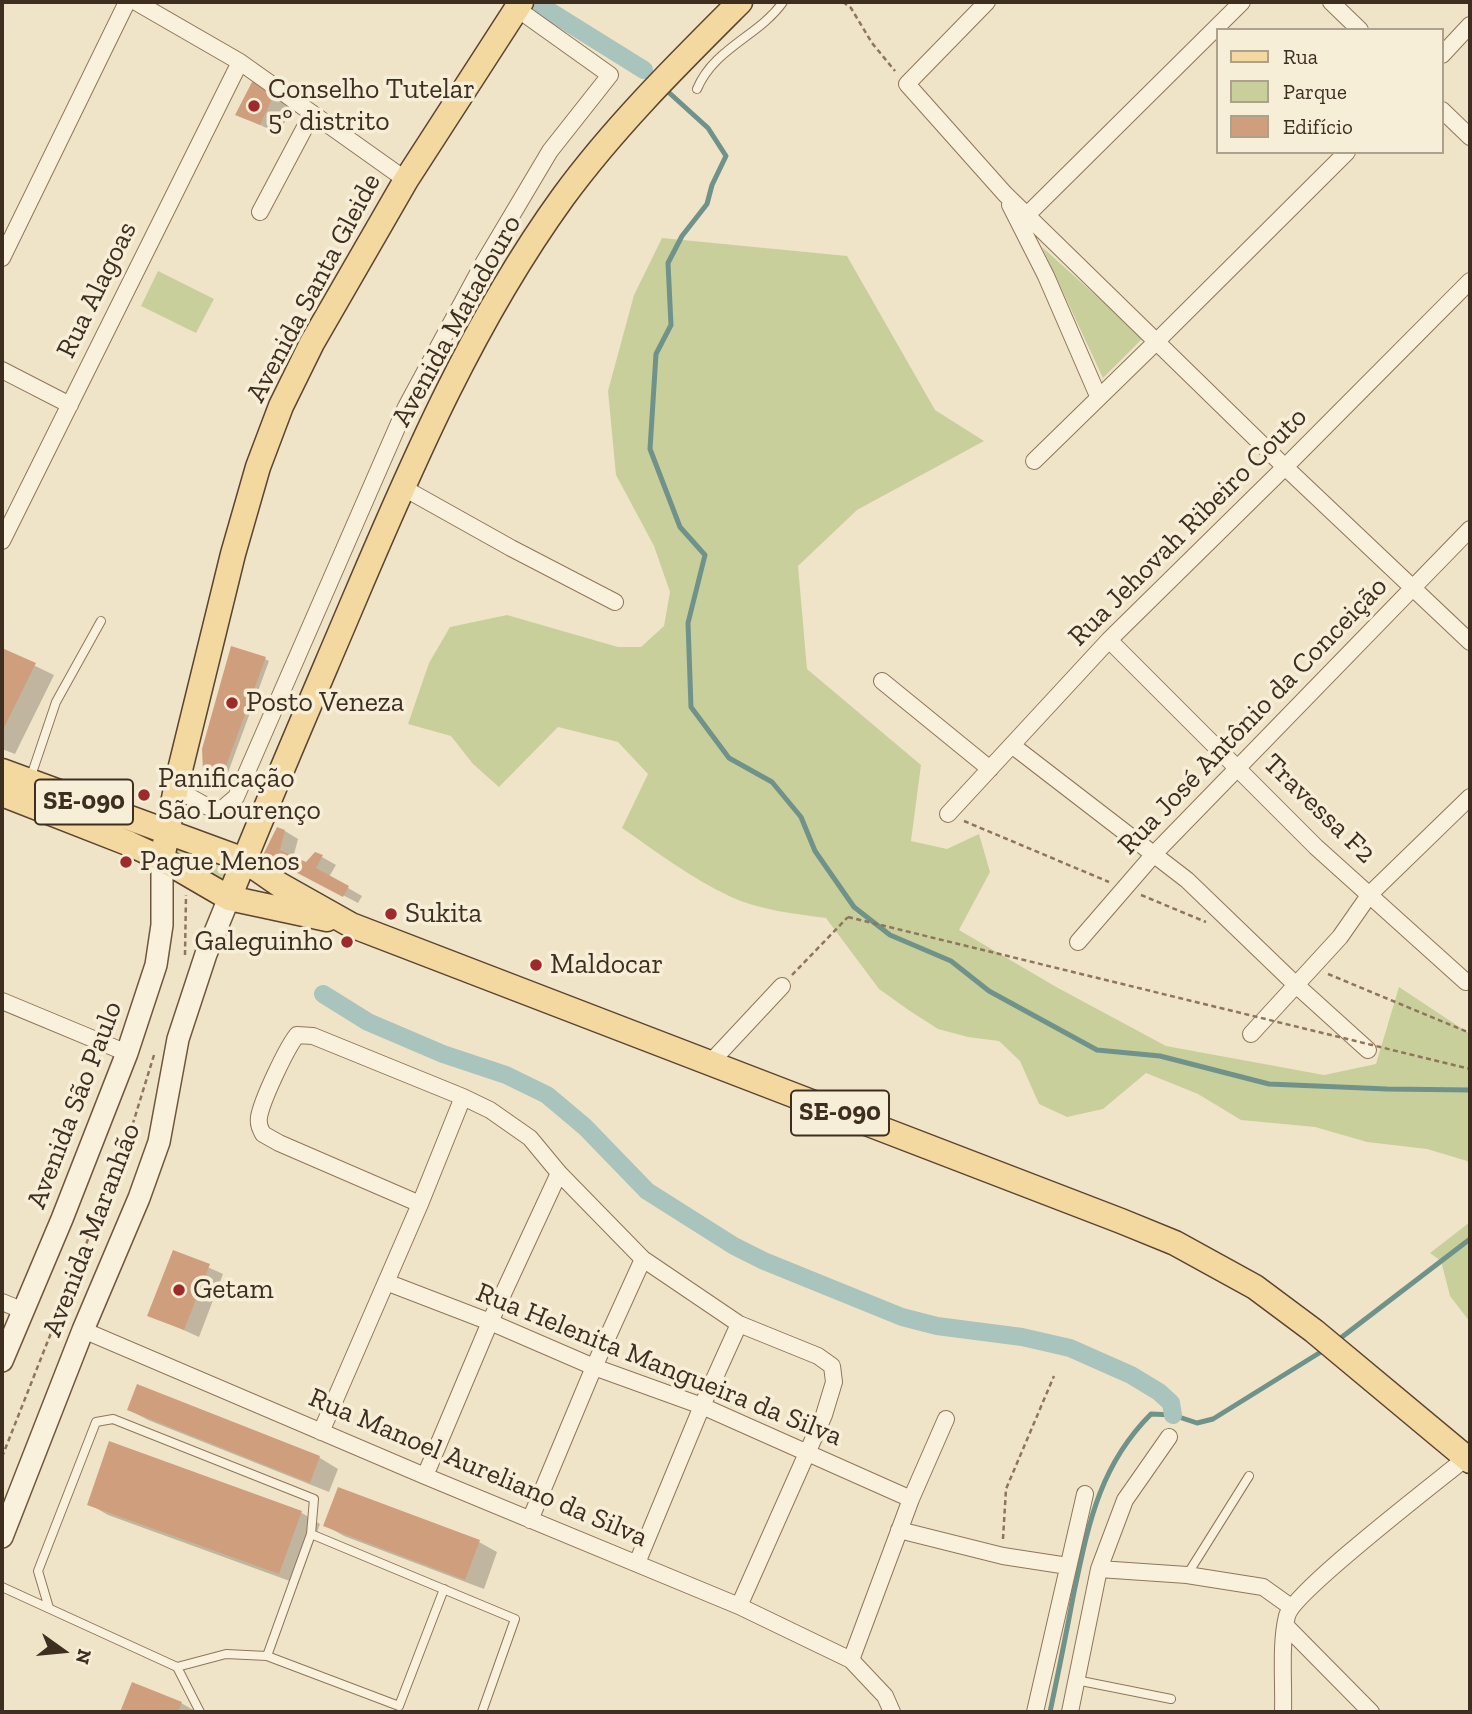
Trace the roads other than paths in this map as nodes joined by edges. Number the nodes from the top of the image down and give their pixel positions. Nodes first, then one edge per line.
1 (127, 2) edge
2 (136, 2) edge
3 (740, 2) edge
4 (783, 2) edge
5 (987, 2) edge
6 (1242, 2) edge
7 (1331, 2) edge
8 (518, 5) edge
9 (1470, 25) edge
10 (1358, 28) edge
11 (1444, 53) edge
12 (240, 62) junction
13 (697, 89) dead end
14 (1444, 112) edge
15 (312, 114) junction
16 (1470, 137) edge
17 (1345, 154) edge
18 (406, 180) junction
19 (1005, 194) junction
20 (260, 212) dead end
21 (1027, 215) junction
22 (2, 258) edge
23 (1470, 281) edge
24 (1157, 342) junction
25 (2, 370) edge
26 (1098, 396) junction
27 (70, 405) junction
28 (1034, 461) dead end
29 (1285, 467) junction
30 (402, 487) junction
31 (8, 512) edge
32 (1470, 529) edge
33 (2, 541) edge
34 (1413, 588) junction
35 (615, 602) dead end
36 (101, 621) dead end
37 (1109, 640) junction
38 (1470, 642) edge
39 (883, 681) dead end
40 (1013, 746) junction
41 (1237, 767) junction
42 (990, 769) junction
43 (2, 771) edge
44 (29, 781) junction
45 (176, 789) junction
46 (2, 794) edge
47 (1470, 797) edge
48 (948, 814) dead end
49 (167, 832) junction
50 (1155, 853) junction
51 (162, 859) junction
52 (244, 860) junction
53 (1370, 894) junction
54 (229, 898) junction
55 (351, 925) junction
56 (1078, 942) dead end
57 (1466, 982) dead end
58 (1295, 984) junction
59 (782, 986) road end
60 (2, 1001) edge
61 (1251, 1034) dead end
62 (1368, 1050) dead end
63 (127, 1053) junction
64 (709, 1063) junction
65 (463, 1097) junction
66 (559, 1173) junction
67 (420, 1204) junction
68 (643, 1259) junction
69 (386, 1282) junction
70 (2, 1302) edge
71 (24, 1311) junction
72 (490, 1322) junction
73 (739, 1324) junction
74 (83, 1329) junction
75 (2, 1362) edge
76 (594, 1367) junction
77 (702, 1406) junction
78 (946, 1419) dead end
79 (321, 1432) junction
80 (1169, 1437) dead end
81 (806, 1453) junction
82 (1468, 1460) edge
83 (425, 1476) junction
84 (1249, 1476) dead end
85 (1085, 1494) dead end
86 (911, 1499) junction
87 (9, 1503) edge
88 (530, 1520) junction
89 (899, 1530) junction
90 (311, 1534) junction
91 (2, 1537) edge
92 (637, 1563) junction
93 (1068, 1566) junction
94 (1099, 1569) junction
95 (1187, 1575) junction
96 (2, 1587) edge
97 (444, 1589) junction
98 (739, 1606) junction
99 (1292, 1607) junction
100 (49, 1608) junction
101 (1286, 1626) junction
102 (267, 1656) junction
103 (850, 1660) junction
104 (177, 1667) junction
105 (1076, 1680) junction
106 (1171, 1699) dead end
107 (200, 1712) edge
108 (482, 1712) edge
109 (892, 1712) edge
110 (1035, 1712) edge
111 (1070, 1712) edge
112 (1283, 1712) edge
113 (1371, 1712) edge

1 - 22 street
2 - 12 street
3 - 30 main road, Avenida Matadouro
4 - 13 lane
5 - 19 street
6 - 21 street
7 - 10 street
8 - 18 main road, Avenida Santa Gleide
8 - 45 street
9 - 11 street
12 - 15 street
12 - 27 street, Rua Alagoas
14 - 16 street
15 - 18 street
15 - 20 street
17 - 24 street
18 - 45 main road, Avenida Santa Gleide
19 - 21 street
19 - 26 street
21 - 24 street
23 - 29 street, Rua Jehovah Ribeiro Couto
24 - 26 street
24 - 29 street
25 - 27 street
26 - 28 street
27 - 31 street, Rua Alagoas
29 - 34 street
29 - 37 street, Rua Jehovah Ribeiro Couto
30 - 35 street
30 - 52 main road, Avenida Matadouro
31 - 33 street, Rua Alagoas
32 - 34 street, Rua José Antônio da Conceição
34 - 38 street
34 - 41 street, Rua José Antônio da Conceição
36 - 44 lane
37 - 40 street, Rua Jehovah Ribeiro Couto
37 - 41 street, Travessa F2
39 - 42 street
40 - 42 street, Rua Jehovah Ribeiro Couto
40 - 50 street
41 - 50 street, Rua José Antônio da Conceição
41 - 53 street, Travessa F2
42 - 48 street, Rua Jehovah Ribeiro Couto
43 - 44 main road, SE-090
44 - 49 main road, SE-090
45 - 49 main road, Avenida Santa Gleide
46 - 51 main road, SE-090
47 - 53 street
49 - 51 main road, Avenida Santa Gleide
49 - 52 main road, SE-090
50 - 56 street, Rua José Antônio da Conceição
50 - 58 street
51 - 54 main road, SE-090
51 - 63 main road, Avenida São Paulo
52 - 54 main road, Avenida Matadouro
52 - 55 main road, SE-090
53 - 57 street, Travessa F2
53 - 58 street
54 - 55 main road, SE-090
54 - 74 main road, Avenida Maranhão
55 - 64 main road, SE-090
58 - 61 street
58 - 62 street
59 - 64 street
60 - 63 street
63 - 71 main road, Avenida São Paulo
64 - 82 main road, SE-090
65 - 66 street
65 - 67 street
65 - 67 street
66 - 68 street
66 - 72 street
67 - 69 street
68 - 73 street
68 - 76 street
69 - 72 street, Rua Helenita Mangueira da Silva
69 - 79 street
70 - 71 street
71 - 75 main road, Avenida São Paulo
72 - 76 street, Rua Helenita Mangueira da Silva
72 - 83 street
73 - 77 street
73 - 81 street
74 - 79 street, Rua Manoel Aureliano da Silva
74 - 87 main road, Avenida Maranhão
76 - 77 street, Rua Helenita Mangueira da Silva
76 - 88 street
77 - 81 street, Rua Helenita Mangueira da Silva
77 - 92 street
78 - 86 street
79 - 83 street, Rua Manoel Aureliano da Silva
80 - 94 street
81 - 86 street, Rua Helenita Mangueira da Silva
81 - 98 street
82 - 99 street
83 - 88 street, Rua Manoel Aureliano da Silva
84 - 95 lane
85 - 93 street
86 - 89 street
87 - 91 main road, Avenida Maranhão
88 - 92 street, Rua Manoel Aureliano da Silva
89 - 93 street
89 - 103 street
90 - 97 lane
90 - 100 lane
90 - 102 lane
92 - 98 street, Rua Manoel Aureliano da Silva
93 - 110 street
94 - 95 street
94 - 105 street
95 - 99 street
96 - 100 lane
97 - 102 lane
97 - 108 lane
98 - 103 street, Rua Manoel Aureliano da Silva
99 - 101 street
100 - 104 lane
101 - 112 street
101 - 113 street
102 - 104 lane
103 - 109 street, Rua Manoel Aureliano da Silva
104 - 107 lane
105 - 106 lane
105 - 111 street

